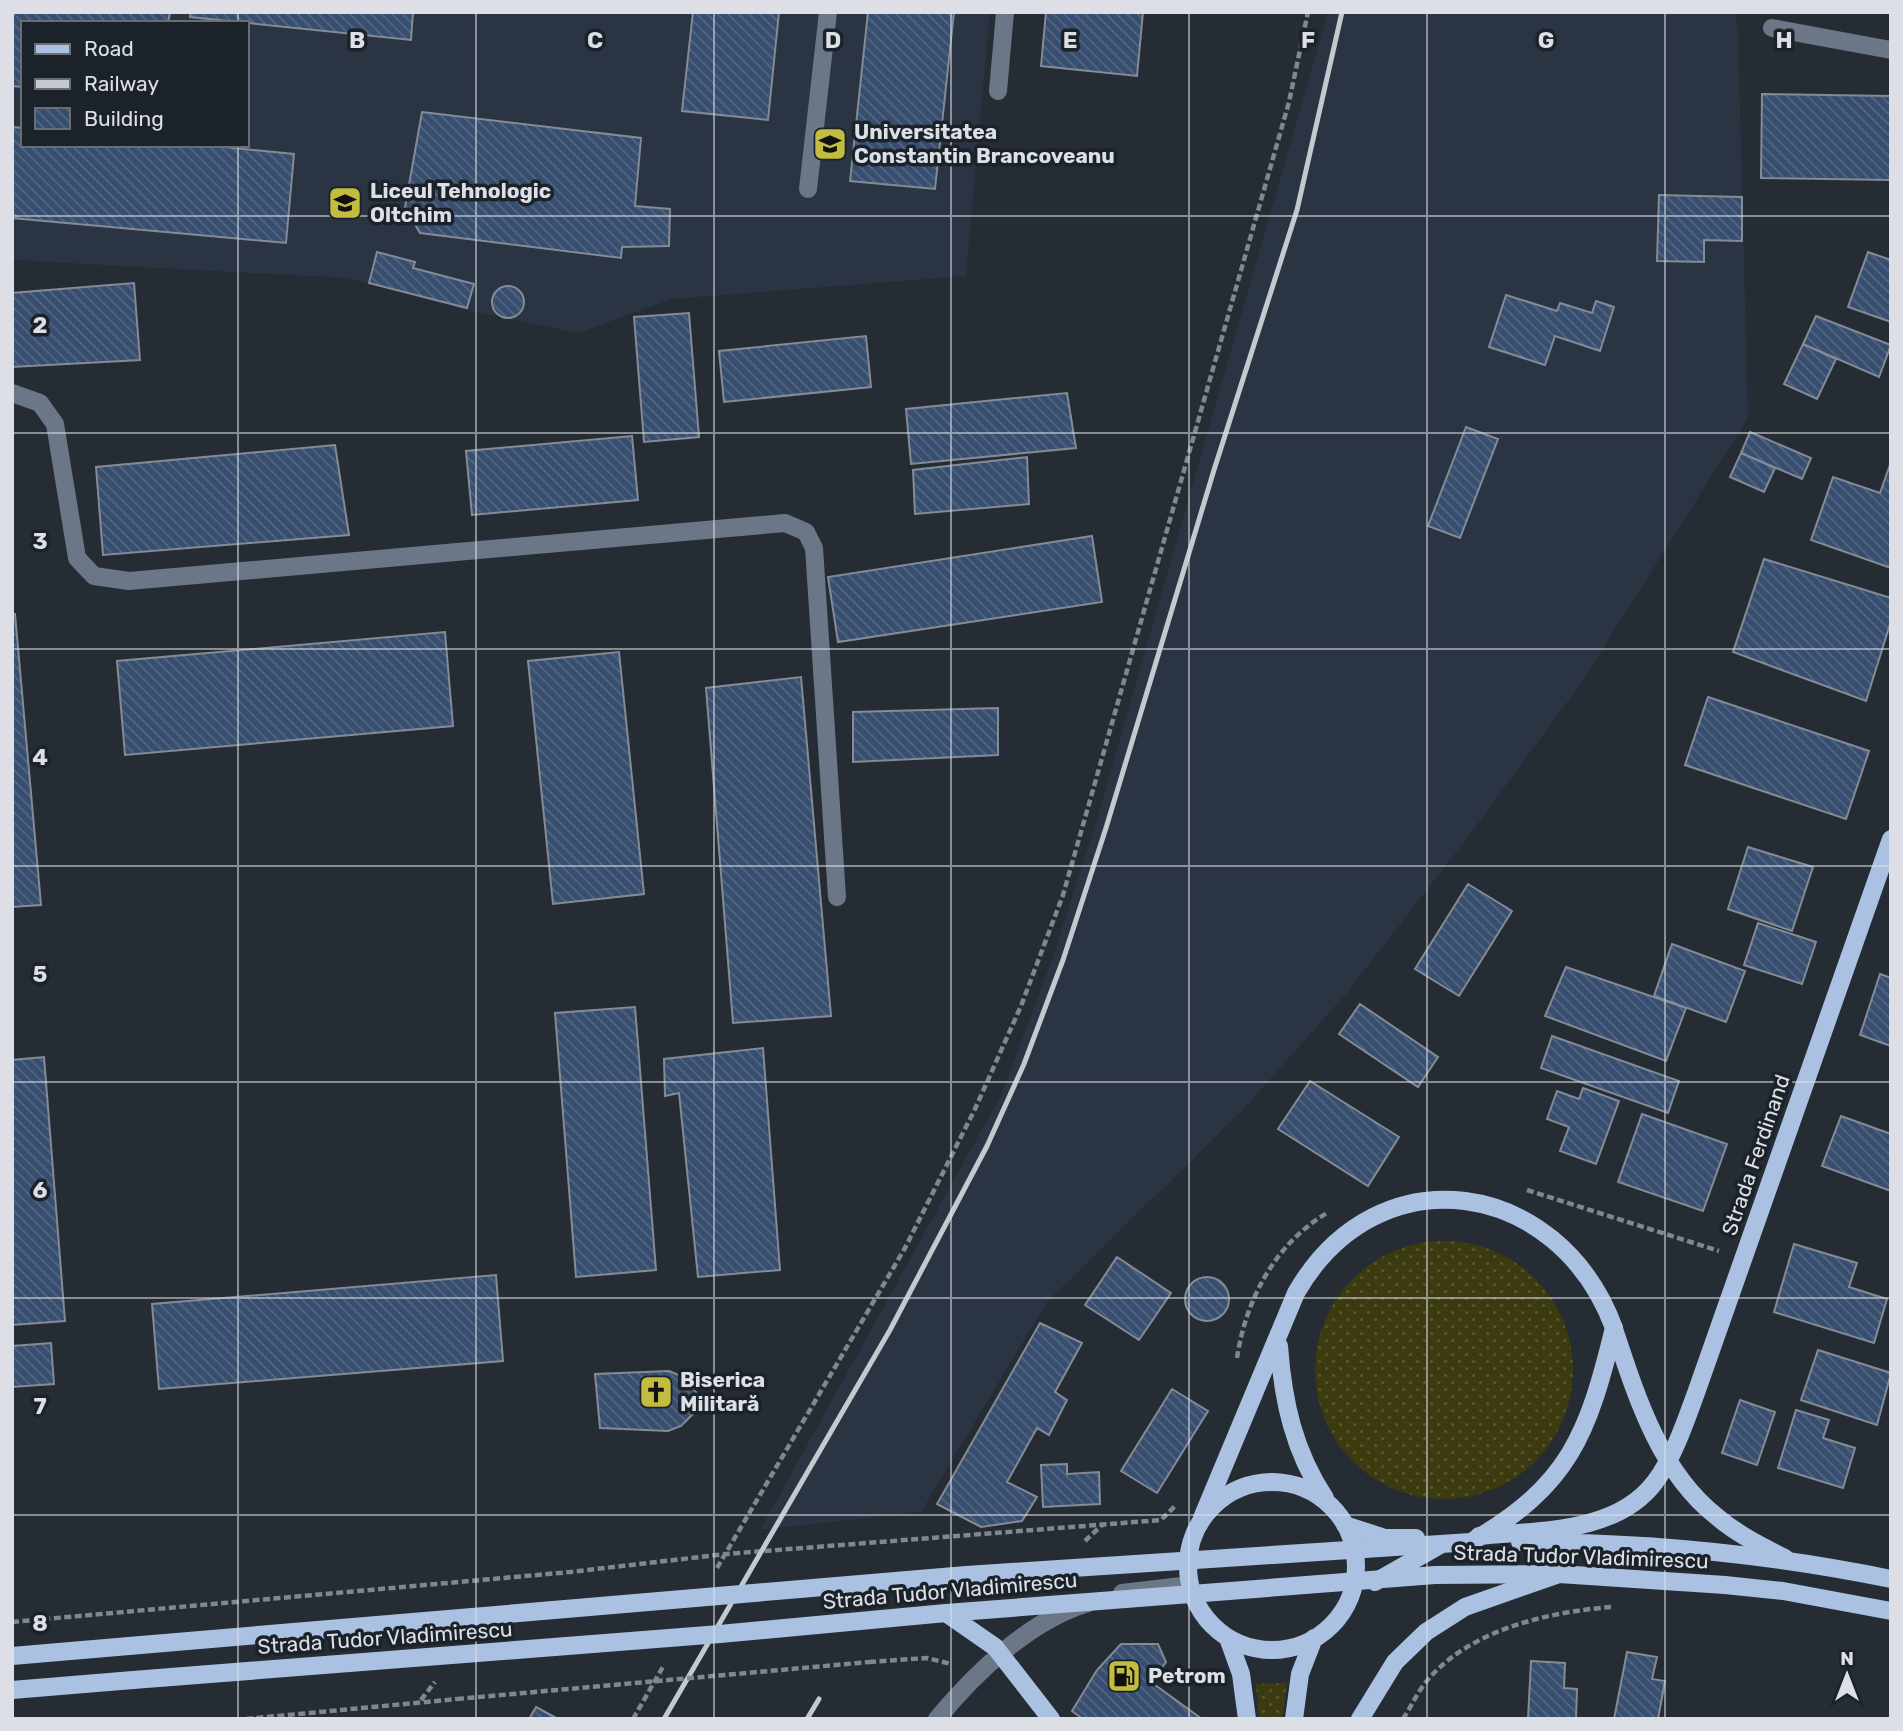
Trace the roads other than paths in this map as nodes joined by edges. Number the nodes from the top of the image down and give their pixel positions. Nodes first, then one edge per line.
1 (828, 12) edge
2 (1005, 12) edge
3 (1772, 28) dead end
4 (1891, 50) edge
5 (998, 91) dead end
6 (808, 190) dead end
7 (12, 393) edge
8 (1891, 839) edge
9 (837, 897) dead end
10 (1614, 1328) junction
11 (1278, 1340) junction
12 (1331, 1507) junction
13 (1202, 1518) junction
14 (1345, 1525) junction
15 (1464, 1540) junction
16 (1785, 1558) junction
17 (1559, 1574) junction
18 (1891, 1579) edge
19 (1190, 1585) junction
20 (1344, 1609) junction
21 (1891, 1611) edge
22 (946, 1613) junction
23 (1228, 1638) junction
24 (1314, 1639) junction
25 (12, 1656) edge
26 (12, 1690) edge
27 (937, 1719) edge
28 (1051, 1719) edge
29 (1247, 1719) edge
30 (1294, 1719) edge
31 (1360, 1719) edge

1 - 6 street
2 - 5 street
3 - 4 street
7 - 9 street
8 - 15 main road, Strada Ferdinand
10 - 11 main road
10 - 15 main road, bridge
10 - 16 main road, bridge
11 - 12 main road
11 - 13 main road
12 - 13 main road
12 - 14 main road
13 - 19 main road
14 - 15 main road
14 - 20 main road
15 - 16 main road, Strada Tudor Vladimirescu, bridge
15 - 20 main road
15 - 25 main road, Strada Tudor Vladimirescu, bridge
16 - 18 main road, Strada Tudor Vladimirescu
17 - 21 main road, Strada Tudor Vladimirescu
17 - 22 main road, Strada Tudor Vladimirescu, bridge
17 - 31 main road
19 - 23 main road
19 - 27 street
20 - 24 main road
22 - 26 main road, Strada Tudor Vladimirescu, bridge
22 - 28 main road, bridge
23 - 24 main road
23 - 29 main road
24 - 30 main road

